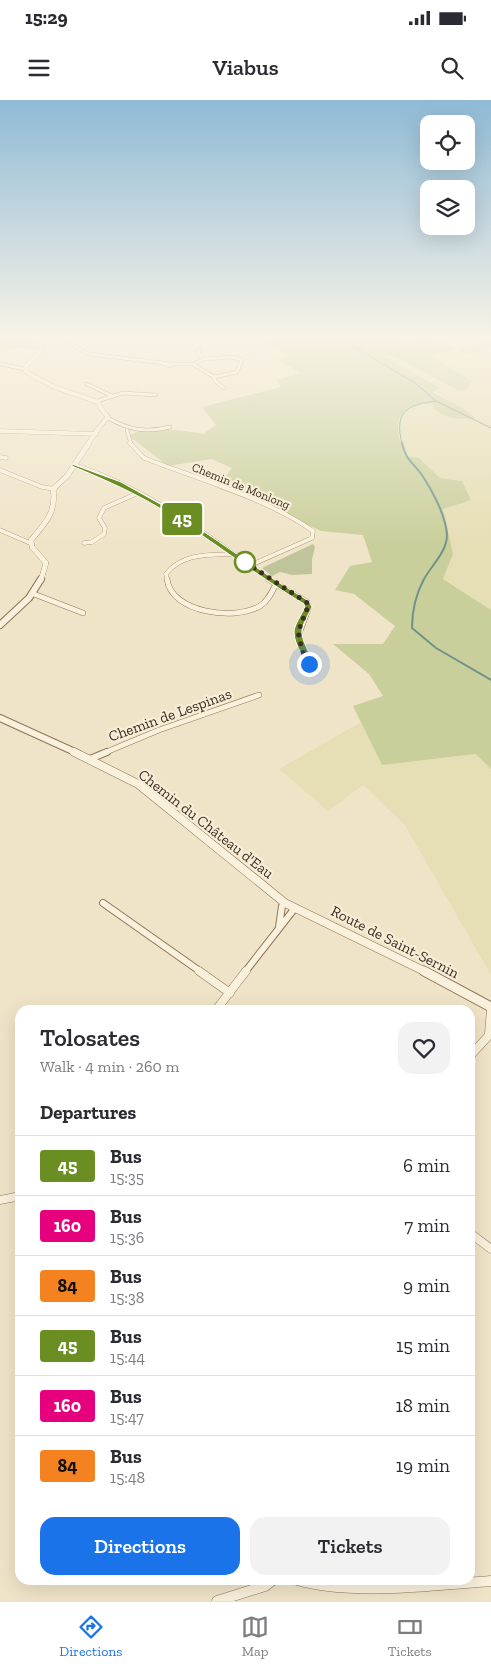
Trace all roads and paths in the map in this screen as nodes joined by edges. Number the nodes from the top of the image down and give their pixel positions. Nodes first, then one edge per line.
1 (99, 406) edge
2 (108, 418) junction
3 (170, 427) dead end
4 (127, 430) junction
5 (0, 431) edge
6 (95, 434) junction
7 (0, 457) edge
8 (6, 458) dead end
9 (74, 465) junction
10 (0, 470) edge
11 (54, 489) junction
12 (138, 493) junction
13 (0, 530) edge
14 (30, 543) junction
15 (84, 543) dead end
16 (233, 554) junction
17 (251, 565) junction
18 (276, 584) junction
19 (34, 594) junction
20 (83, 613) dead end
21 (0, 625) edge
22 (309, 670) dead end
23 (259, 695) dead end
24 (0, 718) edge
25 (90, 759) junction
26 (103, 903) dead end
27 (285, 903) junction
28 (296, 908) junction
29 (278, 928) junction
30 (230, 993) junction
31 (220, 1005) edge
32 (491, 1008) edge
33 (490, 1033) edge
34 (475, 1050) edge
35 (15, 1197) edge
36 (0, 1200) edge
37 (475, 1237) edge
38 (491, 1249) edge
39 (475, 1582) edge
40 (491, 1582) edge
41 (266, 1585) edge
42 (306, 1585) edge
43 (383, 1585) edge
44 (218, 1601) edge

1 - 2 street
2 - 4 street
2 - 6 street
3 - 4 street
4 - 17 street, Chemin de Monlong
5 - 6 street
6 - 9 street
7 - 8 street
9 - 11 street
9 - 12 street
10 - 11 street
11 - 14 street
12 - 15 street
12 - 16 street
13 - 14 street
14 - 19 street
16 - 17 street
16 - 18 street
17 - 18 street
18 - 22 street
19 - 20 street
19 - 21 street
23 - 25 street, Chemin de Lespinas
24 - 25 street, Chemin du Château d'Eau
25 - 27 street, Chemin du Château d'Eau
26 - 30 street
27 - 28 street, Route de Saint-Sernin
27 - 29 street
28 - 29 street
28 - 32 street, Route de Saint-Sernin
29 - 30 street
30 - 31 street
32 - 33 street
33 - 34 street
35 - 36 street
37 - 38 street
39 - 40 street
41 - 44 street
42 - 43 street

